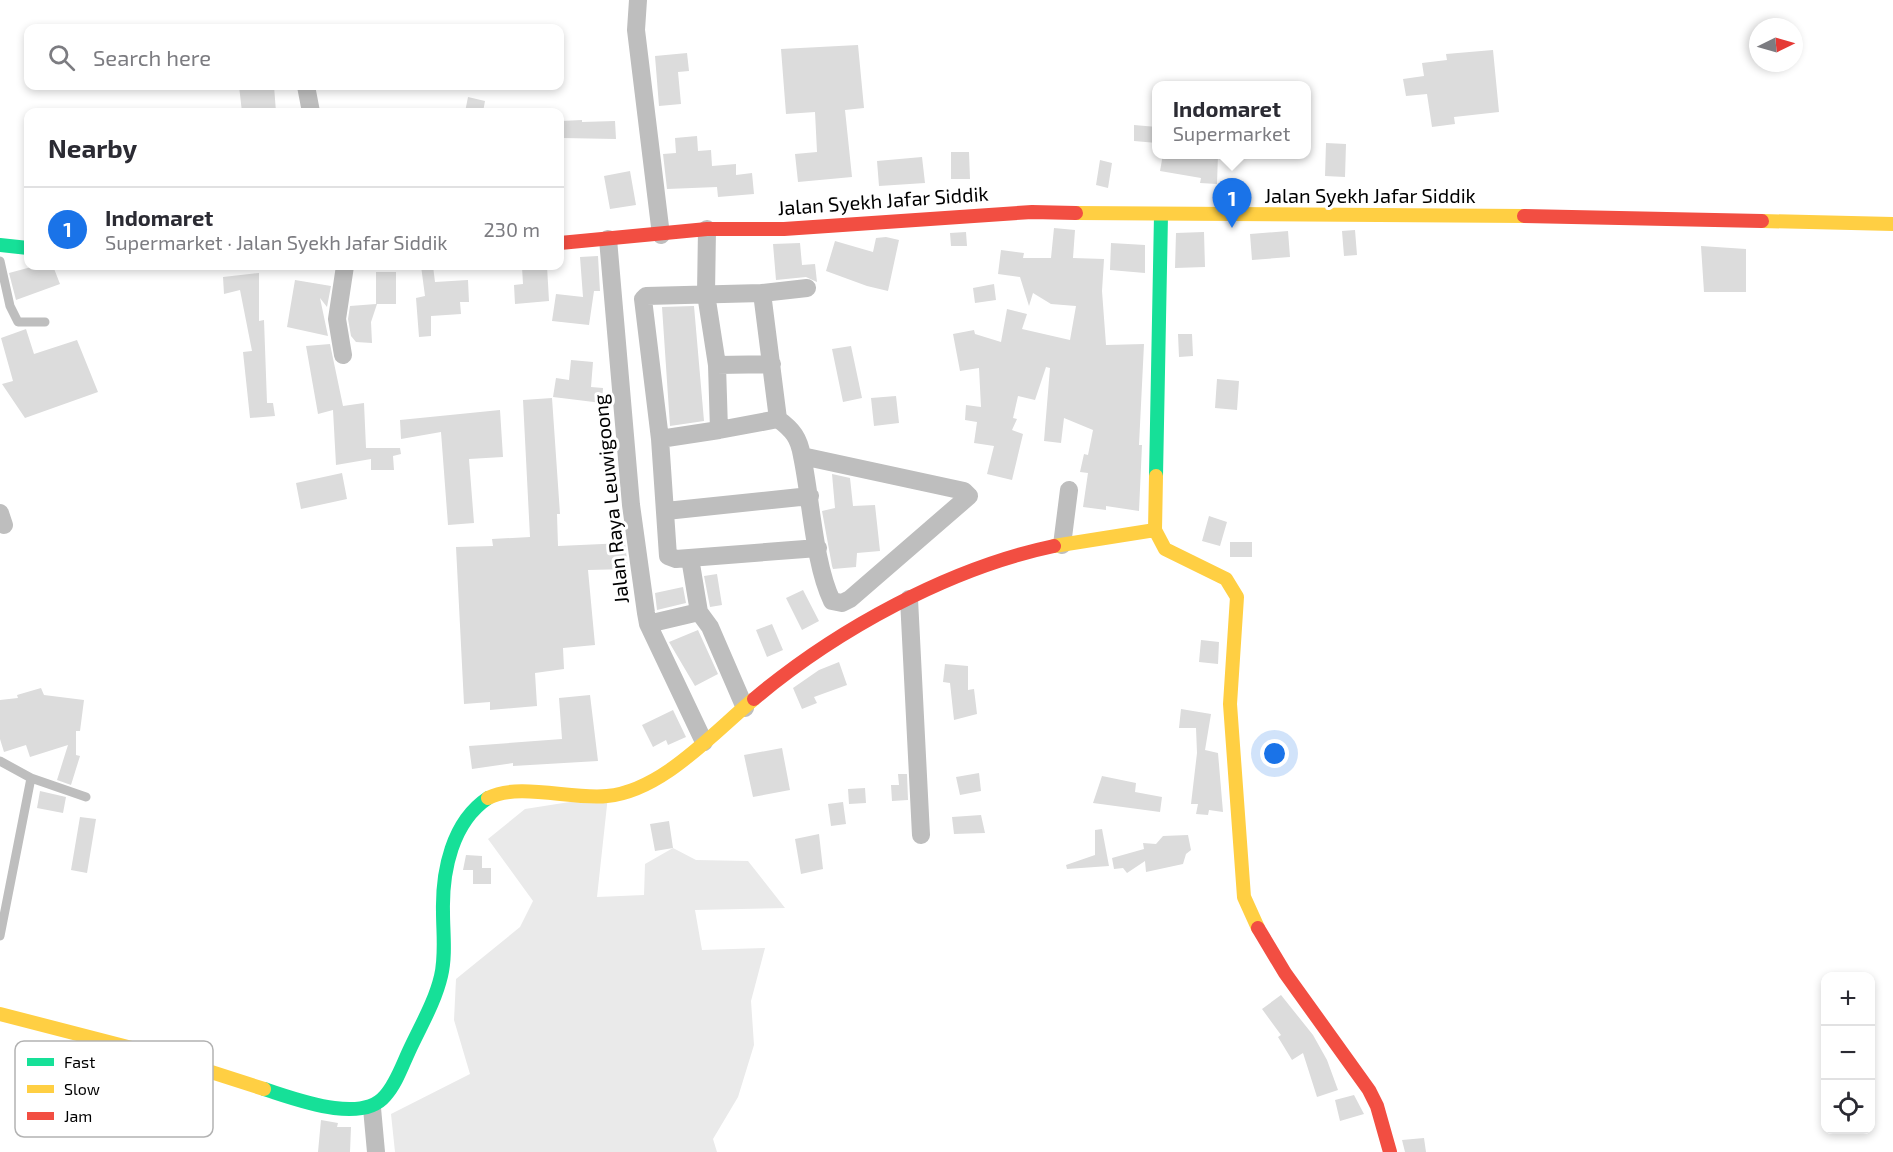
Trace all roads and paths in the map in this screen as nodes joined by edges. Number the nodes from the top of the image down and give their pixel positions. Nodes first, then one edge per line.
1 (638, 0) edge
2 (307, 90) edge
3 (310, 108) edge
4 (1161, 215) junction
5 (1893, 224) edge
6 (707, 229) junction
7 (661, 235) junction
8 (608, 239) junction
9 (564, 243) edge
10 (0, 245) edge
11 (24, 248) edge
12 (0, 261) edge
13 (344, 270) edge
14 (807, 288) dead end
15 (762, 293) junction
16 (706, 294) junction
17 (45, 322) dead end
18 (343, 355) dead end
19 (772, 364) junction
20 (717, 365) junction
21 (778, 419) junction
22 (719, 430) junction
23 (660, 439) junction
24 (802, 456) junction
25 (1070, 490) dead end
26 (810, 496) junction
27 (666, 511) junction
28 (1155, 530) junction
29 (1062, 544) junction
30 (818, 548) junction
31 (690, 558) junction
32 (909, 599) junction
33 (699, 612) junction
34 (648, 624) junction
35 (744, 708) junction
36 (704, 742) junction
37 (0, 761) edge
38 (31, 778) junction
39 (86, 797) dead end
40 (921, 835) dead end
41 (0, 936) edge
42 (0, 1014) edge
43 (115, 1041) edge
44 (213, 1071) edge
45 (372, 1108) junction
46 (376, 1152) edge
47 (1390, 1152) edge

1 - 7 street
2 - 3 street
4 - 5 street, Jalan Syekh Jafar Siddik
4 - 6 street, Jalan Syekh Jafar Siddik
4 - 28 street
6 - 7 street, Jalan Syekh Jafar Siddik
6 - 16 street
7 - 8 street, Jalan Syekh Jafar Siddik
8 - 9 street, Jalan Syekh Jafar Siddik
8 - 34 street, Jalan Raya Leuwigoong
10 - 11 street
12 - 17 lane
13 - 18 street
14 - 15 street
15 - 16 street
15 - 19 street
16 - 20 street
16 - 23 street
19 - 20 street
19 - 21 street
20 - 22 street
21 - 22 street
21 - 24 street
22 - 23 street
23 - 27 street
24 - 26 street
24 - 30 street
25 - 29 street
26 - 27 street
26 - 30 street
27 - 31 street
28 - 29 street
28 - 47 street
29 - 32 street
30 - 31 street
31 - 33 street
32 - 35 street
32 - 40 street
33 - 34 street
33 - 35 street
34 - 36 street, Jalan Raya Leuwigoong
35 - 36 street
36 - 45 street
37 - 38 lane
38 - 39 lane
38 - 41 lane
42 - 43 street
44 - 45 street
45 - 46 street

